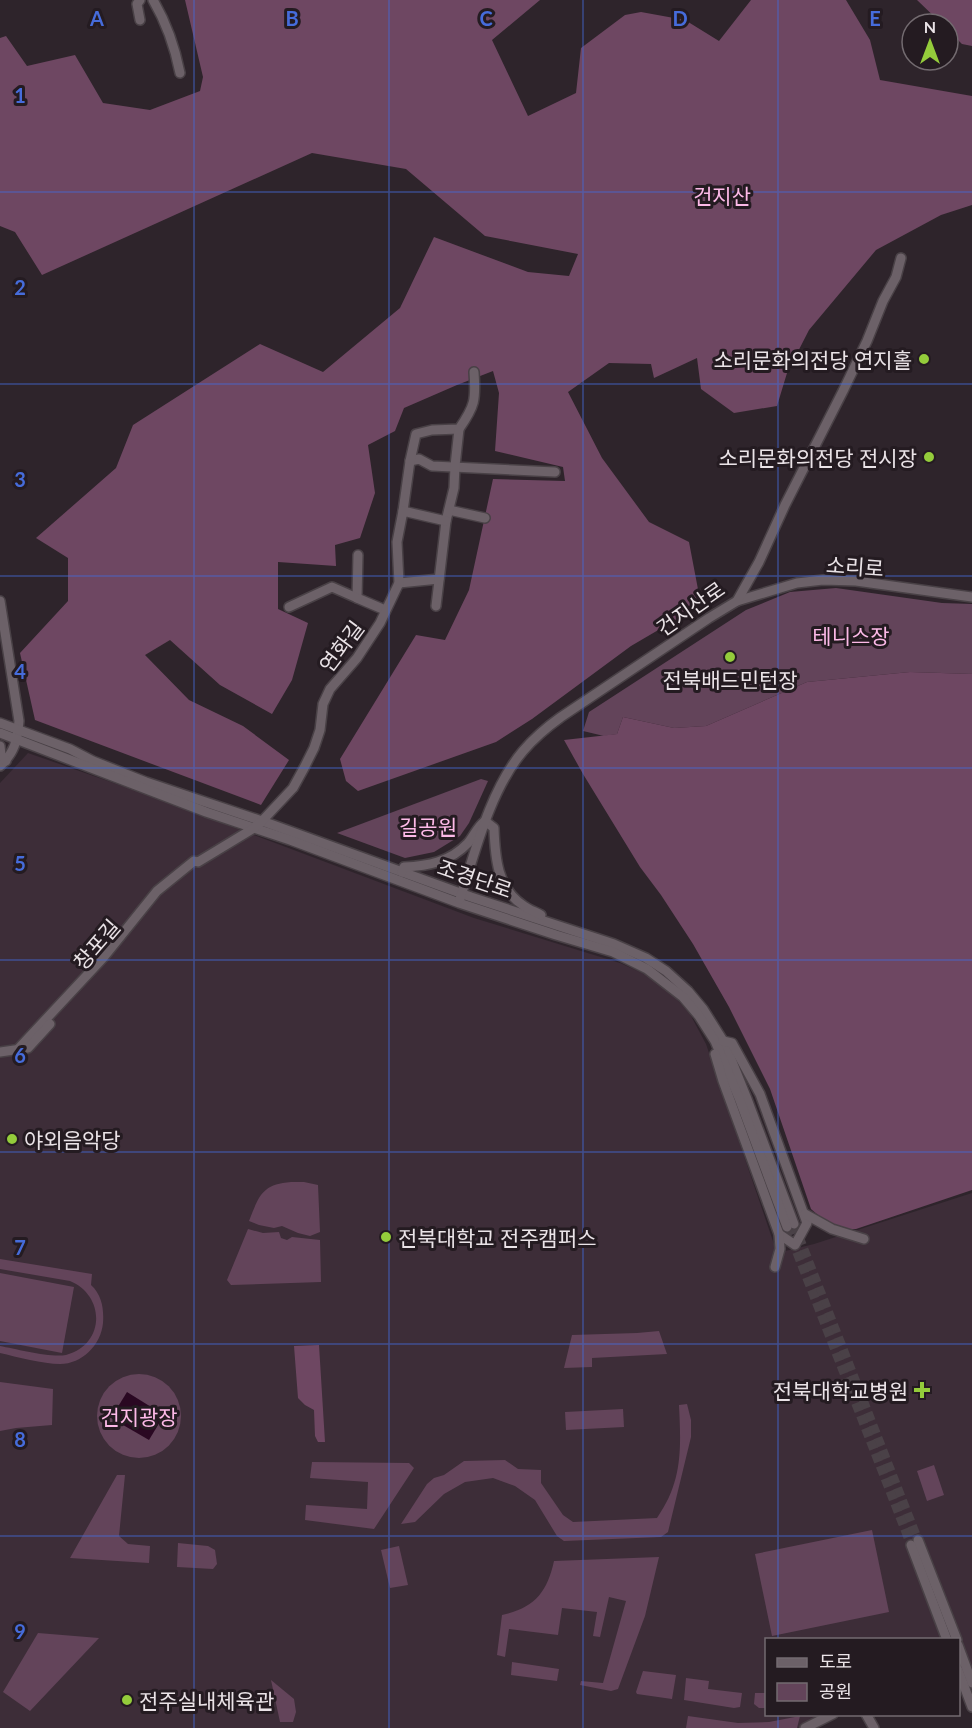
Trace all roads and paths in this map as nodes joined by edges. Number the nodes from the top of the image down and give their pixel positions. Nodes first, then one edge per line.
1 (140, 0) edge
2 (153, 0) edge
3 (140, 20) dead end
4 (180, 73) dead end
5 (901, 258) dead end
6 (474, 372) dead end
7 (459, 429) junction
8 (410, 461) junction
9 (455, 466) junction
10 (555, 472) dead end
11 (449, 510) junction
12 (403, 511) junction
13 (485, 518) dead end
14 (446, 521) junction
15 (358, 555) dead end
16 (439, 579) junction
17 (399, 583) junction
18 (972, 597) edge
19 (357, 598) junction
20 (0, 601) edge
21 (737, 601) junction
22 (436, 606) dead end
23 (289, 607) dead end
24 (386, 610) junction
25 (0, 723) edge
26 (18, 729) junction
27 (0, 733) edge
28 (17, 741) junction
29 (0, 746) edge
30 (3, 764) edge
31 (485, 821) junction
32 (258, 825) junction
33 (402, 872) junction
34 (460, 898) junction
35 (559, 925) junction
36 (719, 1041) junction
37 (0, 1052) edge
38 (804, 1214) junction
39 (791, 1226) tunnel mouth
40 (778, 1234) junction
41 (864, 1239) dead end
42 (776, 1266) dead end
43 (946, 1638) edge
44 (956, 1638) edge
45 (960, 1650) edge
46 (960, 1675) edge
47 (972, 1683) edge
48 (972, 1707) edge
49 (829, 1716) edge
50 (805, 1728) edge

1 - 3 street
2 - 4 street
5 - 21 street, 건지산로
6 - 7 street
7 - 8 street, 연화길
7 - 9 street
8 - 9 street
8 - 12 street, 연화길
9 - 10 street
9 - 11 street
11 - 13 street
11 - 14 street
12 - 14 street
12 - 17 street, 연화길
14 - 16 street
15 - 19 street
16 - 17 street
16 - 22 street
17 - 24 street, 연화길
18 - 21 street, 소리로
19 - 23 street
19 - 24 street
20 - 26 street
21 - 31 street, 건지산로
24 - 32 street, 연화길
25 - 26 street, 조경단로
26 - 28 street
26 - 32 street, 조경단로
27 - 28 street, 조경단로
28 - 30 street
28 - 32 street, 조경단로
29 - 30 street
31 - 33 street
31 - 34 street, 건지산로
31 - 35 street
32 - 33 street, 조경단로
32 - 34 street, 조경단로
32 - 37 street, 창포길
33 - 34 street, 조경단로
34 - 35 street, 조경단로
34 - 36 street, 조경단로
35 - 36 street, 조경단로
36 - 38 street
36 - 39 street, 조경단로
36 - 40 street
38 - 40 street
38 - 41 street
40 - 42 street
43 - 44 street
45 - 47 street
46 - 48 street
49 - 50 street

